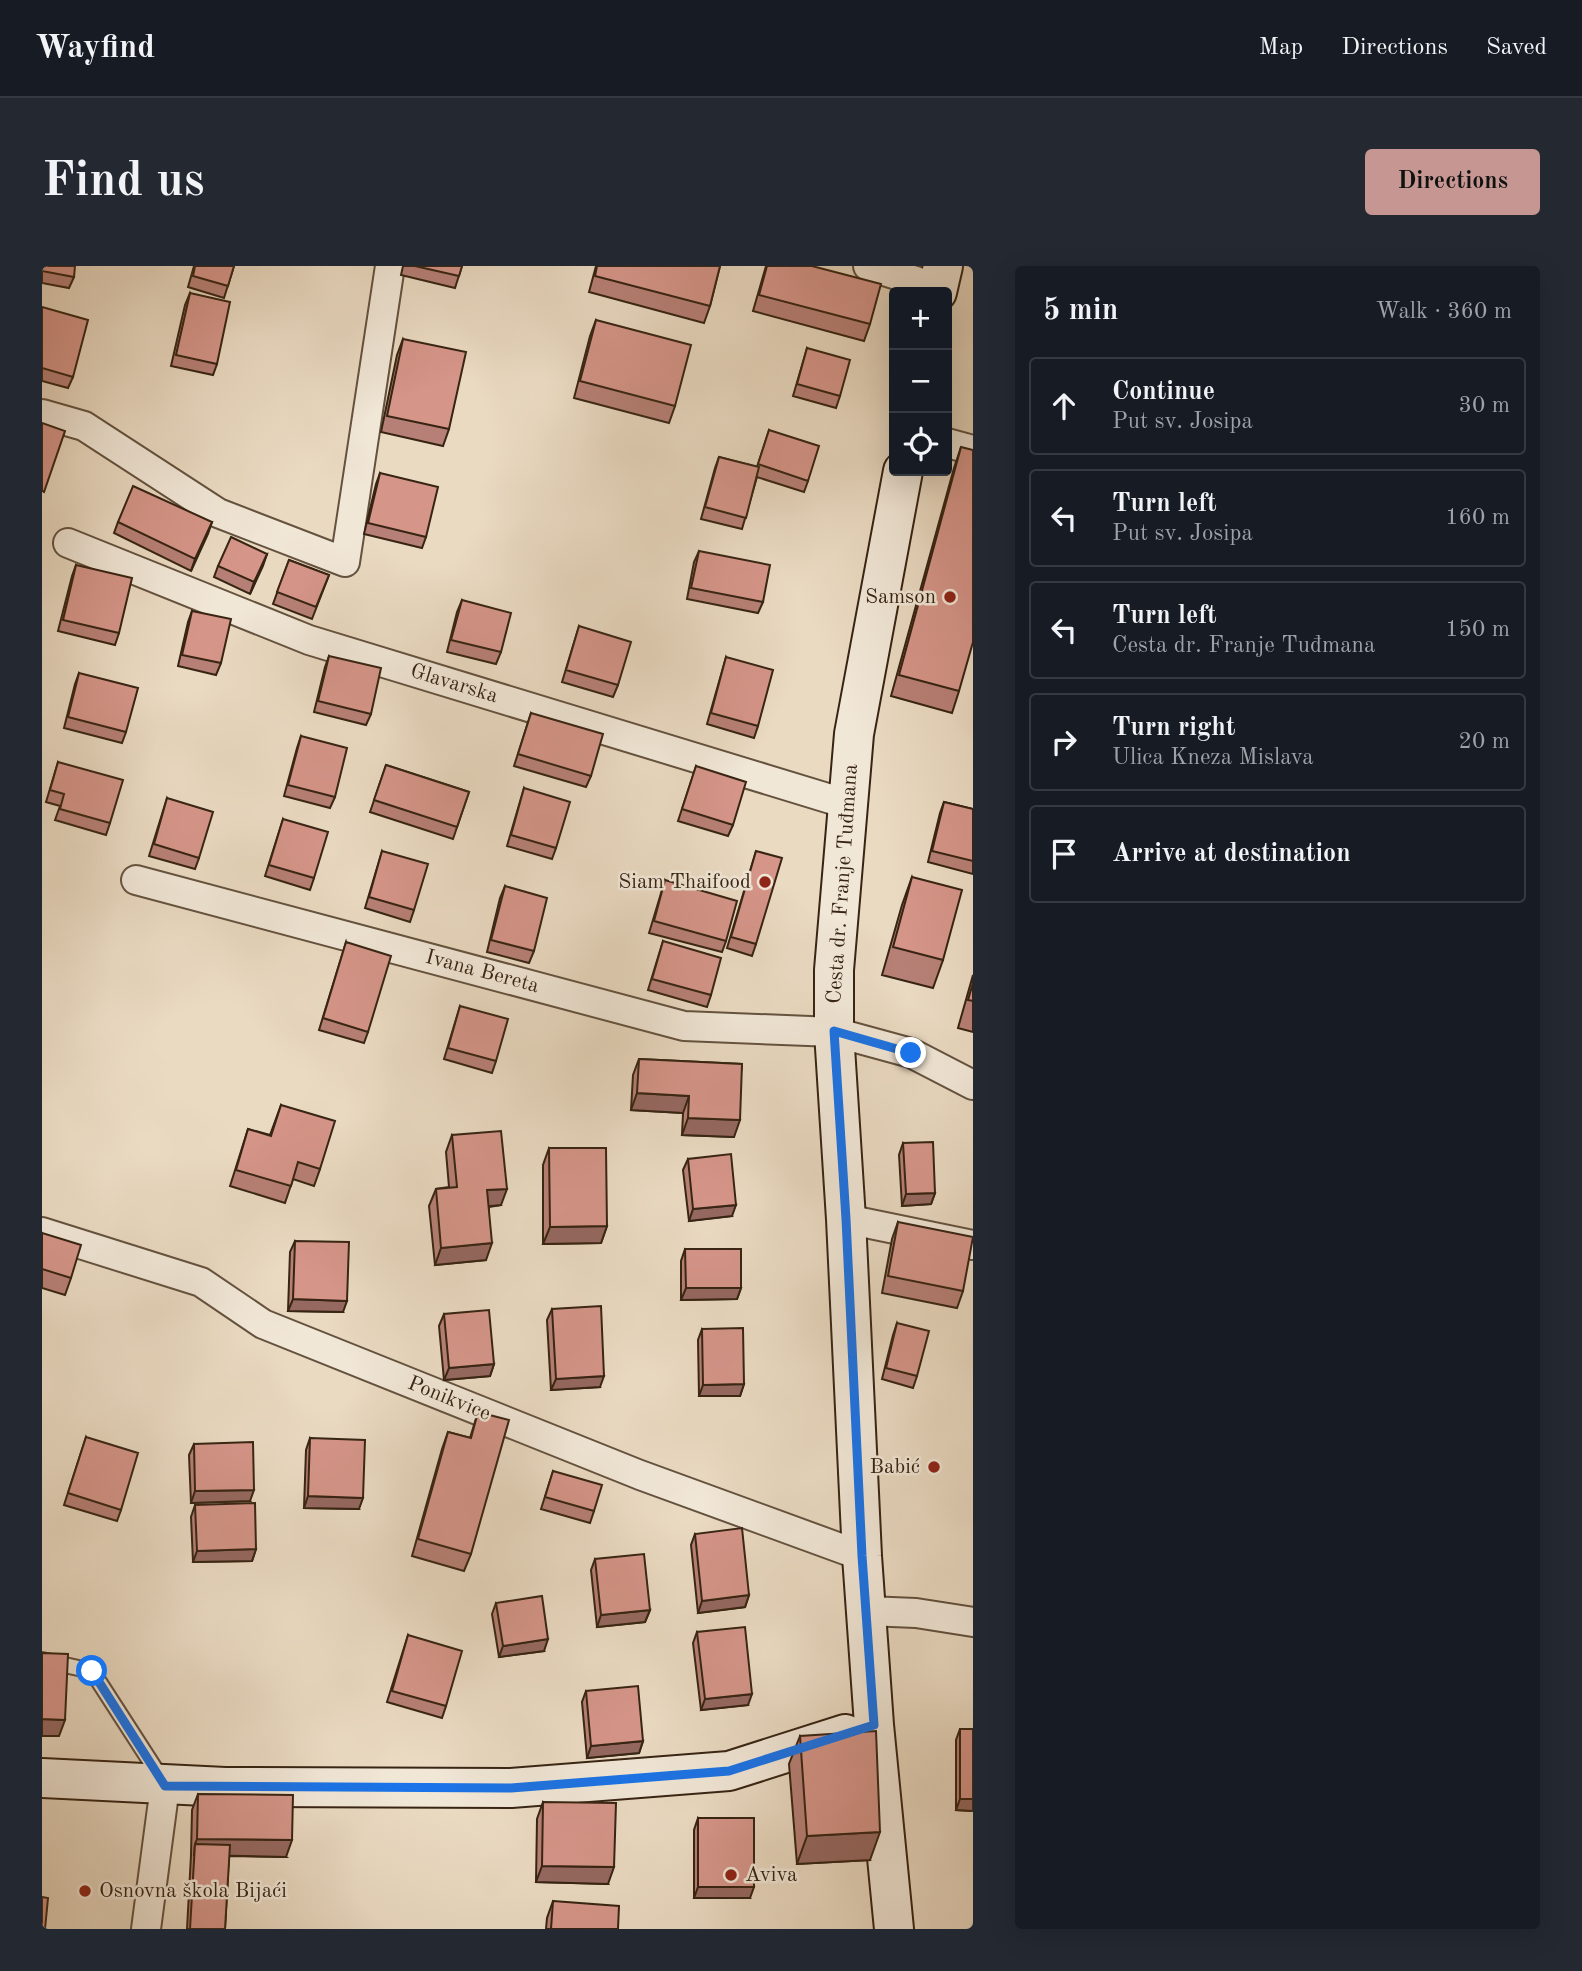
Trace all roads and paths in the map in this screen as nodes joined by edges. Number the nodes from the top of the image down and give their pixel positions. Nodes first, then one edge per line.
1 (390, 266) edge
2 (868, 266) edge
3 (939, 282) edge
4 (42, 414) edge
5 (952, 444) edge
6 (973, 450) edge
7 (902, 476) edge
8 (68, 543) dead end
9 (847, 804) junction
10 (136, 880) dead end
11 (834, 1031) junction
12 (973, 1085) edge
13 (846, 1219) junction
14 (42, 1232) edge
15 (973, 1245) edge
16 (862, 1556) junction
17 (867, 1611) junction
18 (973, 1622) edge
19 (42, 1660) edge
20 (874, 1725) junction
21 (42, 1778) edge
22 (165, 1786) junction
23 (146, 1929) edge
24 (894, 1929) edge

1 - 4 street
2 - 3 street
5 - 6 street
7 - 9 main road, Cesta dr. Franje Tuđmana
8 - 9 street, Glavarska
9 - 11 main road, Cesta dr. Franje Tuđmana
10 - 11 street, Ivana Bereta
11 - 12 street, Ivana Bereta
11 - 13 main road, Cesta dr. Franje Tuđmana
13 - 15 street
13 - 16 main road, Cesta dr. Franje Tuđmana
14 - 16 street, Ponikvice
16 - 17 main road, Cesta dr. Franje Tuđmana
17 - 18 street
17 - 20 main road, Cesta dr. Franje Tuđmana
19 - 22 lane
20 - 22 main road
20 - 24 main road, Cesta dr. Franje Tuđmana
21 - 22 main road
22 - 23 street

